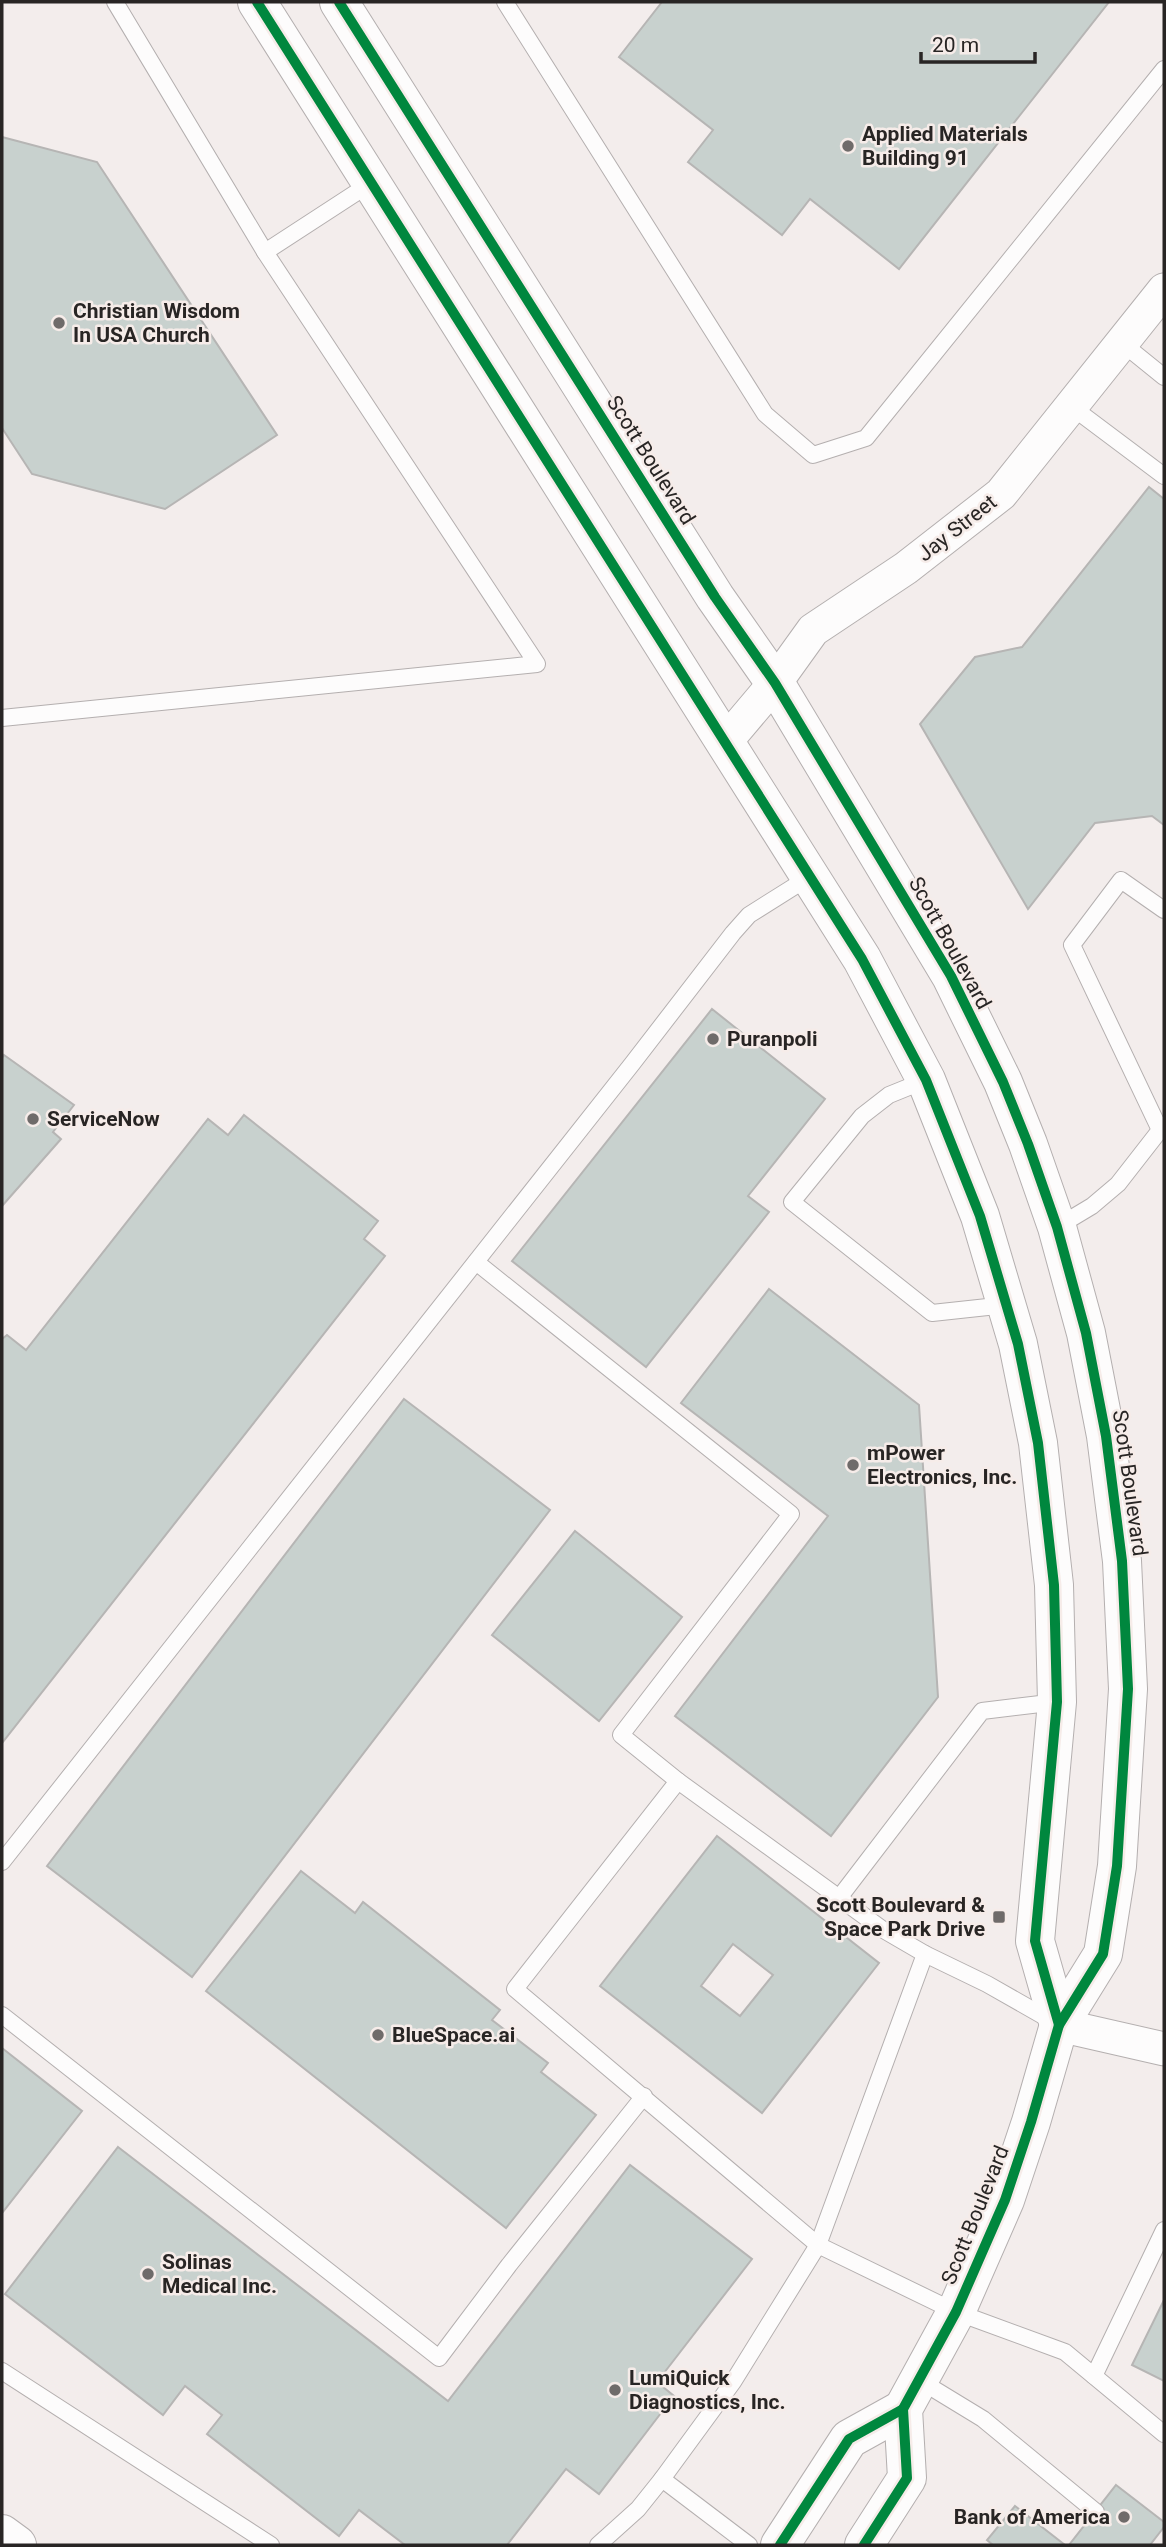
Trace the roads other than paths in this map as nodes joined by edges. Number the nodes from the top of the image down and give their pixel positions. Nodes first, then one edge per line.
1 (115, 2) edge
2 (257, 2) edge
3 (339, 2) edge
4 (505, 2) edge
5 (1164, 69) edge
6 (371, 183) junction
7 (265, 252) junction
8 (1164, 290) edge
9 (1122, 343) junction
10 (1164, 377) edge
11 (1072, 407) junction
12 (1164, 476) edge
13 (775, 683) junction
14 (2, 718) edge
15 (726, 741) junction
16 (811, 876) junction
17 (1164, 910) edge
18 (926, 1080) junction
19 (1162, 1128) edge
20 (1057, 1227) junction
21 (476, 1262) junction
22 (1006, 1305) junction
23 (1057, 1702) junction
24 (678, 1781) junction
25 (2, 1862) edge
26 (839, 1898) junction
27 (925, 1954) junction
28 (2, 2015) edge
29 (1059, 2025) junction
30 (1164, 2049) edge
31 (644, 2096) junction
32 (1164, 2230) edge
33 (818, 2245) junction
34 (956, 2312) junction
35 (2, 2371) edge
36 (1094, 2376) junction
37 (911, 2395) junction
38 (1164, 2434) edge
39 (662, 2479) junction
40 (1096, 2512) dead end
41 (2, 2534) edge
42 (17, 2545) edge
43 (271, 2545) edge
44 (598, 2545) edge
45 (749, 2545) edge
46 (779, 2545) edge
47 (864, 2545) edge

1 - 7 lane
2 - 6 main road
3 - 13 main road, Scott Boulevard
4 - 5 lane
6 - 7 lane
6 - 15 main road
7 - 14 lane
8 - 9 street, Jay Street
9 - 10 lane
9 - 11 street, Jay Street
11 - 12 lane
11 - 13 street, Jay Street
13 - 15 street, Jay Street
13 - 20 main road, Scott Boulevard
15 - 16 main road
16 - 18 main road
16 - 21 lane
17 - 19 lane
18 - 22 main road
18 - 22 lane
19 - 20 lane
20 - 29 main road, Scott Boulevard
21 - 24 lane
21 - 25 lane
22 - 23 main road
23 - 26 lane
23 - 29 main road
24 - 26 lane
24 - 31 lane
26 - 27 lane
27 - 29 lane
27 - 33 lane
28 - 31 lane
29 - 30 street
29 - 34 main road, Scott Boulevard
31 - 33 lane
32 - 36 lane
33 - 34 lane
33 - 39 lane
34 - 36 lane
34 - 37 main road, Scott Boulevard
35 - 43 lane
36 - 38 lane
37 - 40 lane
37 - 46 main road
37 - 47 main road
39 - 44 lane
39 - 45 lane
41 - 42 main road

